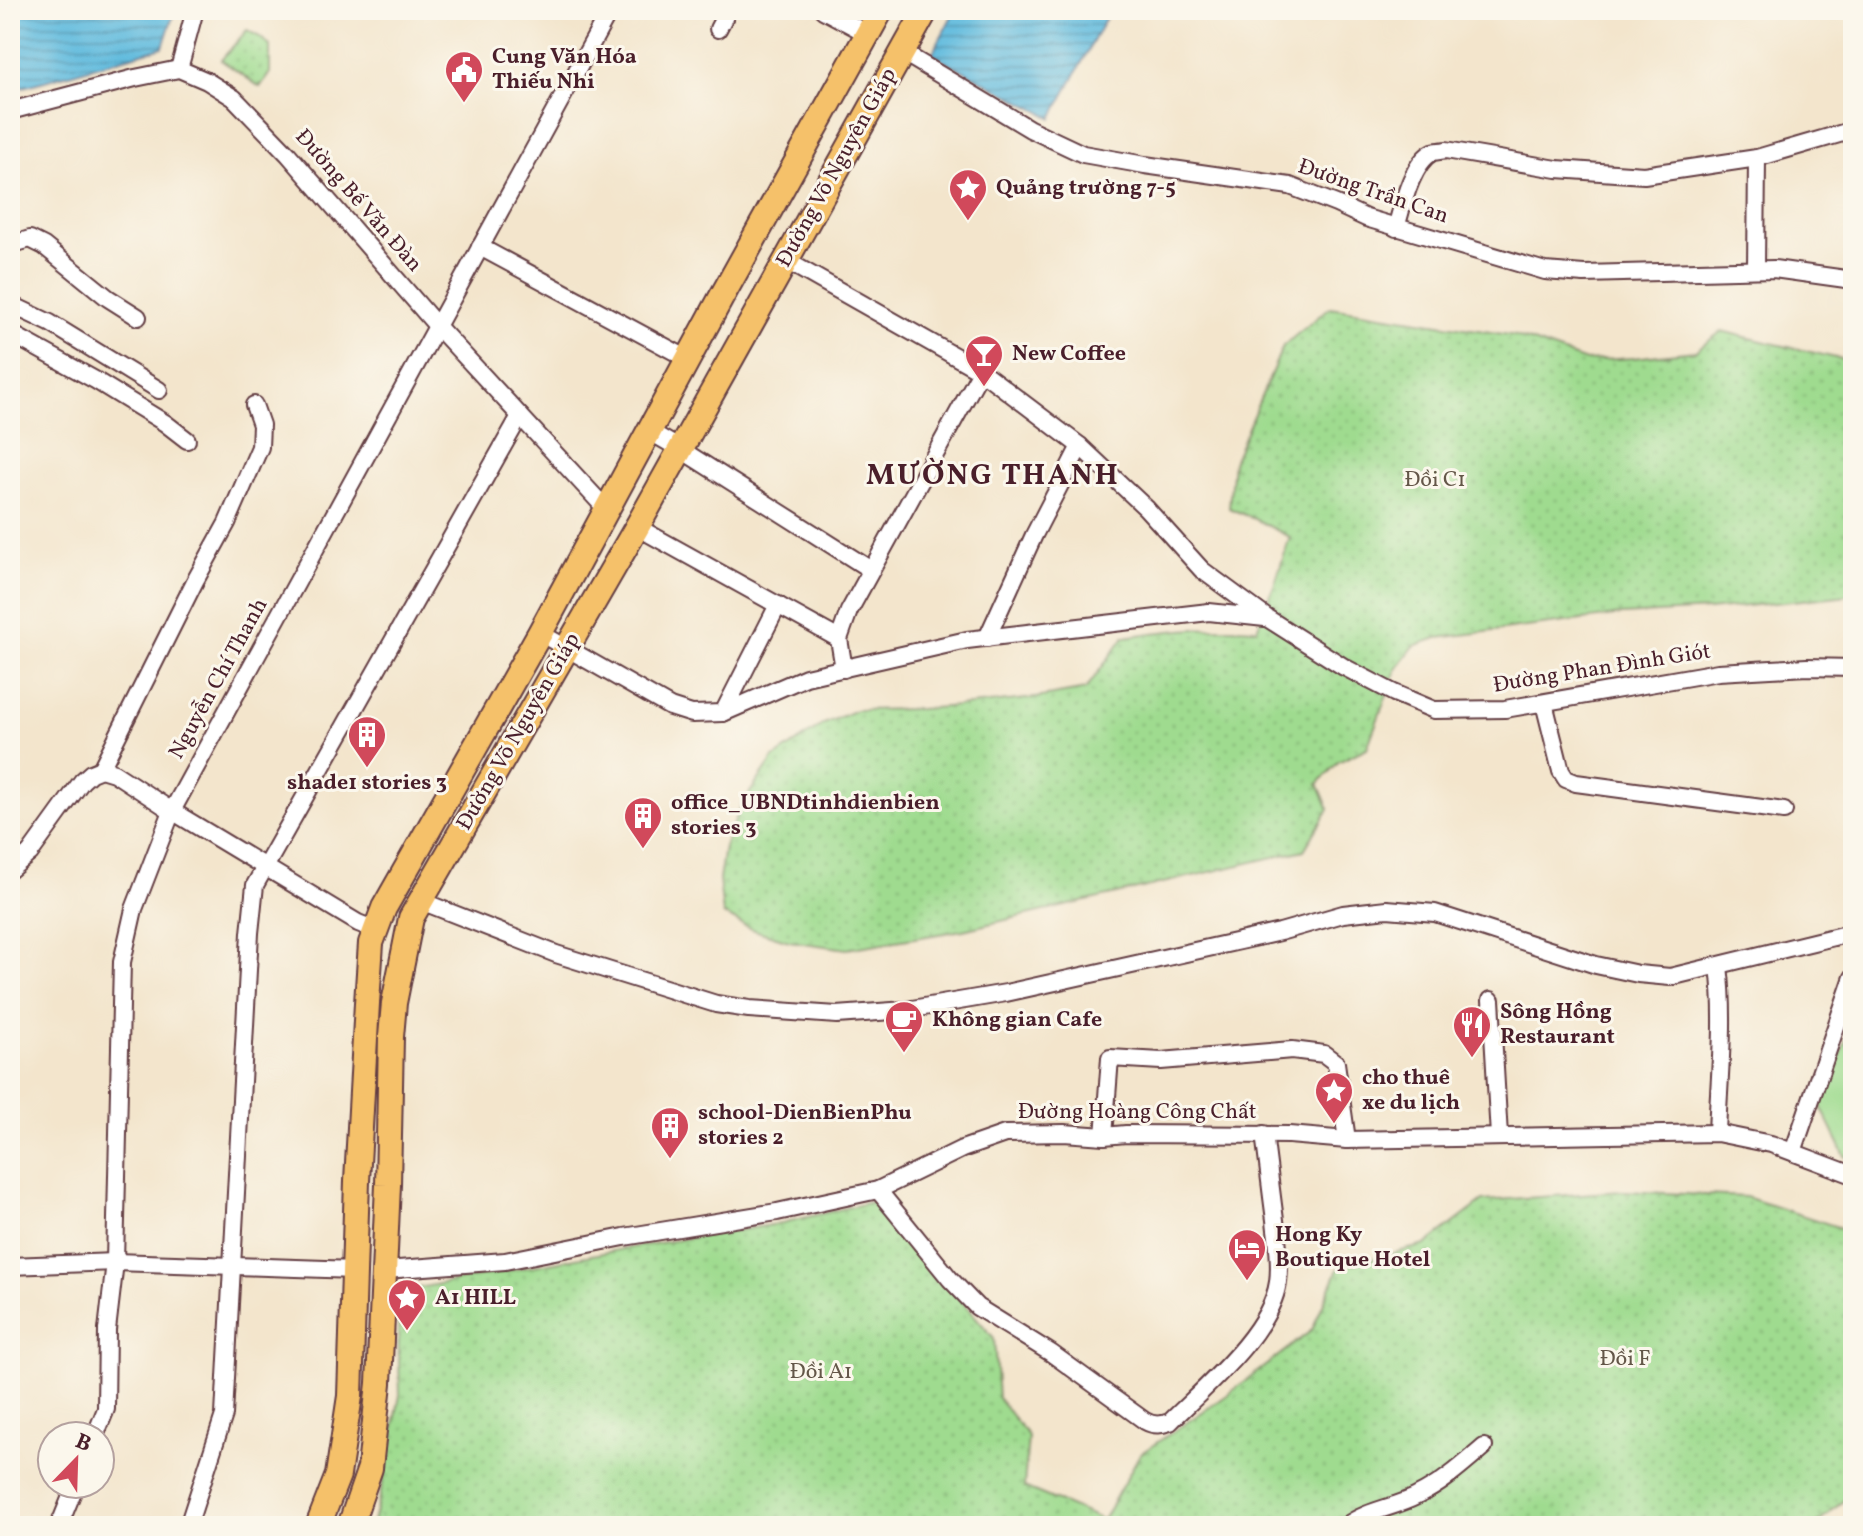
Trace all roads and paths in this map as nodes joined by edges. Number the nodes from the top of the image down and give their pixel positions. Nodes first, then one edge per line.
1 (195, 10) edge
2 (610, 10) edge
3 (728, 10) edge
4 (823, 10) edge
5 (881, 10) edge
6 (926, 10) edge
7 (718, 29) dead end
8 (868, 34) junction
9 (902, 52) junction
10 (179, 69) junction
11 (10, 111) edge
12 (1853, 130) edge
13 (1757, 158) junction
14 (1396, 228) junction
15 (10, 245) edge
16 (480, 247) junction
17 (785, 260) junction
18 (1756, 269) junction
19 (1853, 280) edge
20 (10, 304) edge
21 (138, 317) dead end
22 (437, 326) junction
23 (10, 333) edge
24 (688, 359) junction
25 (981, 371) junction
26 (159, 390) dead end
27 (254, 405) dead end
28 (520, 416) junction
29 (649, 431) junction
30 (187, 440) dead end
31 (1080, 446) junction
32 (680, 449) junction
33 (607, 510) junction
34 (637, 527) junction
35 (871, 570) junction
36 (778, 605) junction
37 (1267, 618) junction
38 (540, 633) junction
39 (987, 638) junction
40 (839, 639) junction
41 (568, 650) junction
42 (1853, 668) edge
43 (844, 669) junction
44 (1544, 703) junction
45 (723, 713) junction
46 (476, 747) junction
47 (502, 763) junction
48 (101, 769) junction
49 (172, 811) junction
50 (1784, 811) dead end
51 (266, 867) junction
52 (10, 870) edge
53 (421, 901) junction
54 (376, 930) junction
55 (1853, 935) edge
56 (1719, 966) junction
57 (1853, 977) edge
58 (1491, 1000) dead end
59 (1717, 1133) junction
60 (1264, 1134) junction
61 (1104, 1136) junction
62 (1499, 1136) junction
63 (1347, 1140) junction
64 (1793, 1152) junction
65 (1853, 1175) edge
66 (878, 1190) junction
67 (115, 1262) junction
68 (10, 1266) edge
69 (233, 1266) junction
70 (355, 1270) junction
71 (385, 1270) junction
72 (102, 1420) edge
73 (1484, 1447) dead end
74 (70, 1500) edge
75 (59, 1526) edge
76 (188, 1526) edge
77 (318, 1526) edge
78 (350, 1526) edge
79 (1346, 1526) edge

1 - 10 street
2 - 16 street, Nguyễn Chí Thanh
3 - 7 street
4 - 8 street
5 - 8 highway, Đường Võ Nguyên Giáp
6 - 9 highway, Đường Võ Nguyên Giáp
8 - 9 highway
8 - 24 highway, Đường Võ Nguyên Giáp
9 - 14 street, Đường Trần Can
9 - 17 highway, Đường Võ Nguyên Giáp
10 - 11 street
10 - 22 street, Đường Bế Văn Đàn
12 - 13 street
13 - 14 street
13 - 18 street
14 - 18 street, Đường Trần Can
15 - 21 street
16 - 22 street, Nguyễn Chí Thanh
16 - 24 street
17 - 25 street, Đường Phan Đình Giót
17 - 32 highway, Đường Võ Nguyên Giáp
18 - 19 street, Đường Trần Can
20 - 26 street
22 - 28 street, Đường Bế Văn Đàn
22 - 49 street, Nguyễn Chí Thanh
23 - 30 street
24 - 29 highway, Đường Võ Nguyên Giáp
25 - 31 street, Đường Phan Đình Giót
25 - 35 street
27 - 48 street
28 - 33 street, Đường Bế Văn Đàn
28 - 51 street
29 - 32 street
29 - 33 highway, Đường Võ Nguyên Giáp
31 - 37 street, Đường Phan Đình Giót
31 - 39 street
32 - 34 highway, Đường Võ Nguyên Giáp
32 - 35 street
33 - 34 highway
33 - 38 highway, Đường Võ Nguyên Giáp
34 - 36 street
34 - 41 highway, Đường Võ Nguyên Giáp
35 - 40 street
36 - 40 street
36 - 45 street
37 - 39 street
37 - 44 street, Đường Phan Đình Giót
38 - 41 street
38 - 46 highway, Đường Võ Nguyên Giáp
39 - 43 street
40 - 43 street
41 - 45 street
41 - 47 highway, Đường Võ Nguyên Giáp
42 - 44 street, Đường Phan Đình Giót
43 - 45 street
44 - 50 street
46 - 47 highway
46 - 54 highway, Đường Võ Nguyên Giáp
47 - 53 highway, Đường Võ Nguyên Giáp
48 - 49 street
48 - 52 street
49 - 51 street
49 - 67 street, Nguyễn Chí Thanh
51 - 54 street
51 - 69 street
53 - 56 street
53 - 71 highway, Đường Võ Nguyên Giáp
54 - 70 highway, Đường Võ Nguyên Giáp
55 - 56 street
56 - 59 street
57 - 64 street
58 - 62 street
59 - 62 street, Đường Hoàng Công Chất
59 - 64 street, Đường Hoàng Công Chất
60 - 61 street, Đường Hoàng Công Chất
60 - 63 street, Đường Hoàng Công Chất
60 - 66 street
61 - 63 street
61 - 66 street, Đường Hoàng Công Chất
62 - 63 street, Đường Hoàng Công Chất
64 - 65 street, Đường Hoàng Công Chất
66 - 71 street, Đường Hoàng Công Chất
67 - 68 street
67 - 69 street
67 - 72 street, Nguyễn Chí Thanh
69 - 70 street
69 - 76 street
70 - 71 highway
70 - 77 highway, Đường Võ Nguyên Giáp
71 - 78 highway, Đường Võ Nguyên Giáp
73 - 79 street
74 - 75 street

